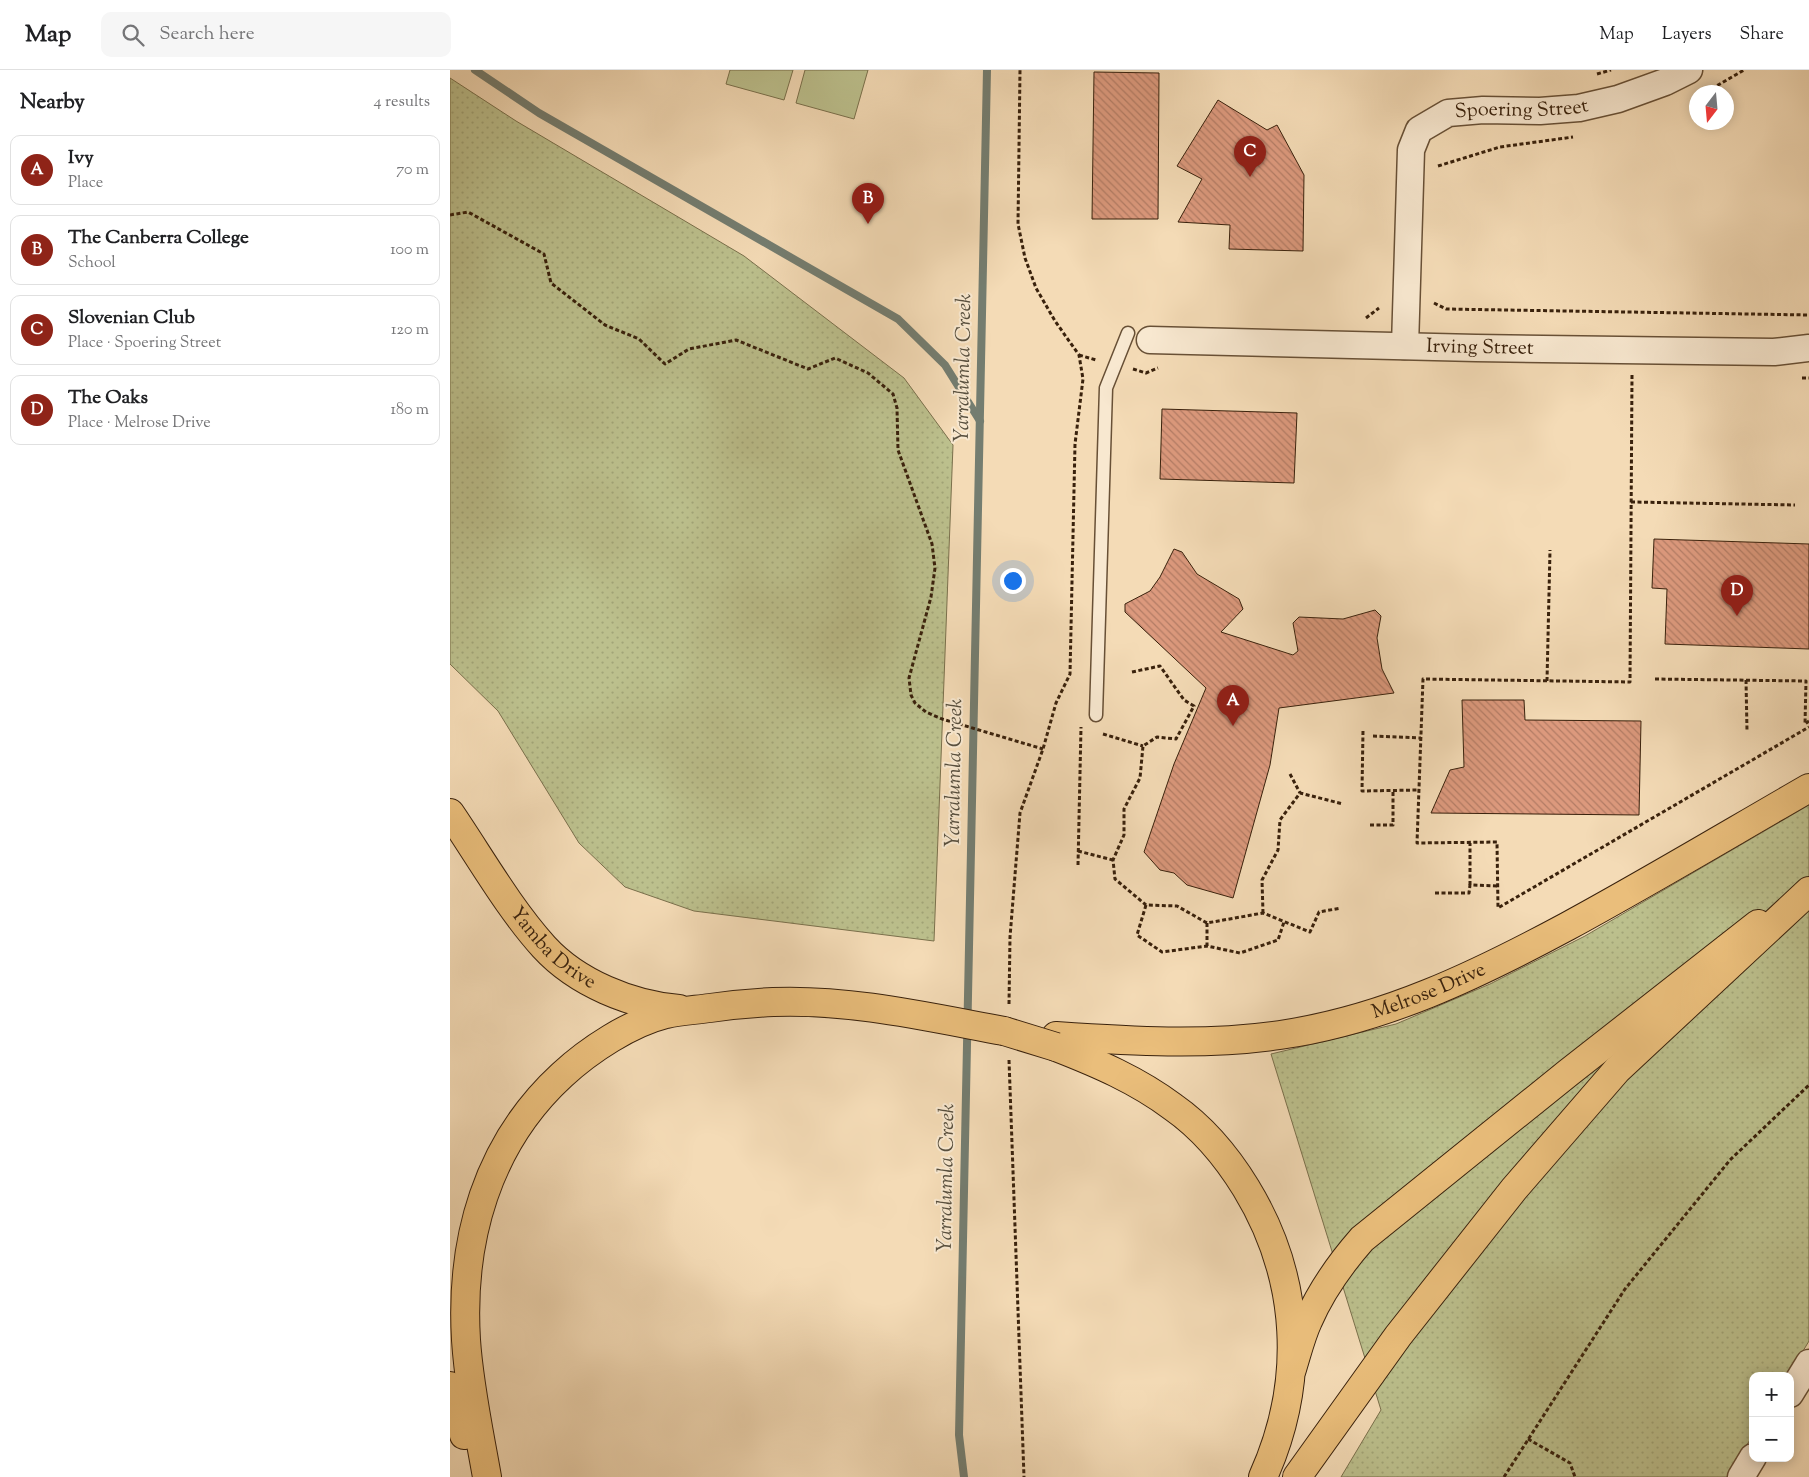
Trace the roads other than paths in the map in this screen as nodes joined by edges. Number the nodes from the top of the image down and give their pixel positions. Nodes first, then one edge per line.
1 (1689, 70) edge
2 (1139, 336) joint
3 (1405, 346) junction
4 (1809, 348) edge
5 (1096, 715) dead end
6 (1809, 788) edge
7 (450, 813) edge
8 (1809, 884) edge
9 (1809, 891) edge
10 (706, 1009) junction
11 (1056, 1041) junction
12 (1809, 1363) edge
13 (1292, 1369) junction
14 (450, 1386) edge
15 (1794, 1387) edge
16 (1750, 1462) edge
17 (476, 1477) edge
18 (487, 1477) edge
19 (1263, 1477) edge
20 (1297, 1477) edge
21 (1741, 1477) edge

1 - 3 street, Spoering Street
2 - 3 street, Irving Street
2 - 5 lane
3 - 4 street, Irving Street
6 - 11 main road, Melrose Drive
7 - 10 main road, Yamba Drive
8 - 13 main road
9 - 20 main road
10 - 11 main road, bridge
10 - 18 main road
11 - 13 main road
12 - 15 street
13 - 19 main road
14 - 17 main road
16 - 21 street

